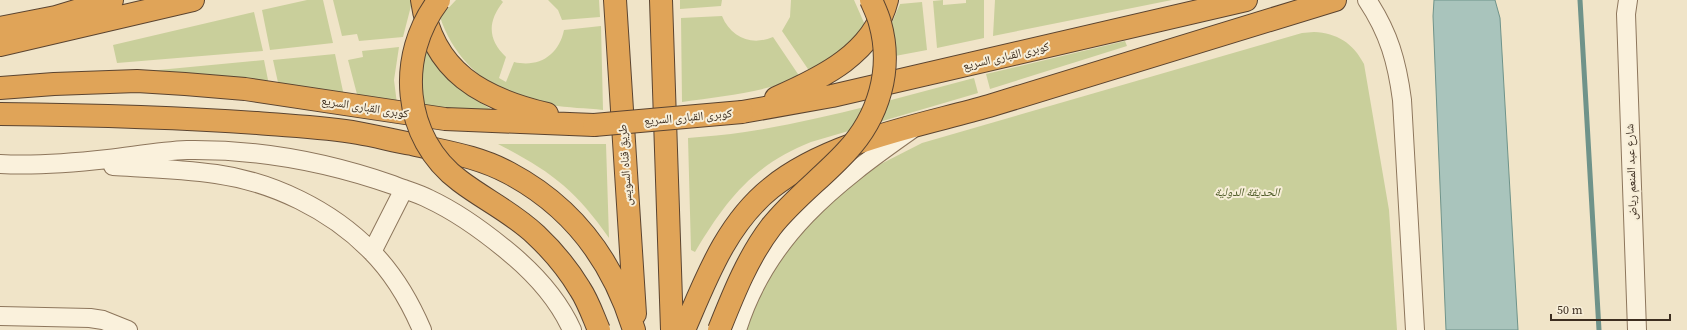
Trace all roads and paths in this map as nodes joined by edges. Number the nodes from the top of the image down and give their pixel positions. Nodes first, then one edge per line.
1 (112, 0) edge
2 (193, 0) edge
3 (422, 0) edge
4 (439, 0) edge
5 (615, 0) edge
6 (661, 0) edge
7 (871, 0) edge
8 (887, 0) edge
9 (1246, 0) edge
10 (1335, 0) edge
11 (1367, 0) edge
12 (1625, 5) edge
13 (0, 28) edge
14 (0, 45) edge
15 (0, 88) edge
16 (742, 112) junction
17 (0, 114) edge
18 (594, 125) junction
19 (918, 125) junction
20 (107, 159) junction
21 (0, 164) edge
22 (404, 189) junction
23 (372, 252) junction
24 (0, 316) edge
25 (128, 330) edge
26 (422, 330) edge
27 (572, 330) edge
28 (599, 330) edge
29 (635, 330) edge
30 (672, 330) edge
31 (684, 330) edge
32 (719, 330) edge
33 (737, 330) edge
34 (1416, 330) edge
35 (1637, 330) edge

1 - 13 highway
2 - 14 highway
3 - 18 highway, bridge
4 - 28 highway, bridge
5 - 29 highway, طريق قناه السويس
6 - 30 highway
7 - 32 highway, bridge
8 - 16 highway, bridge
9 - 16 highway, كوبرى القبارى السريع
10 - 19 highway
11 - 34 street
12 - 35 street, شارع عبد المنعم رياض
15 - 18 highway, كوبرى القبارى السريع
16 - 18 highway, كوبرى القبارى السريع, bridge
17 - 29 highway
19 - 31 highway
19 - 33 street
20 - 21 street
20 - 22 street
20 - 23 street
22 - 23 street
22 - 27 street
23 - 26 street
24 - 25 street

